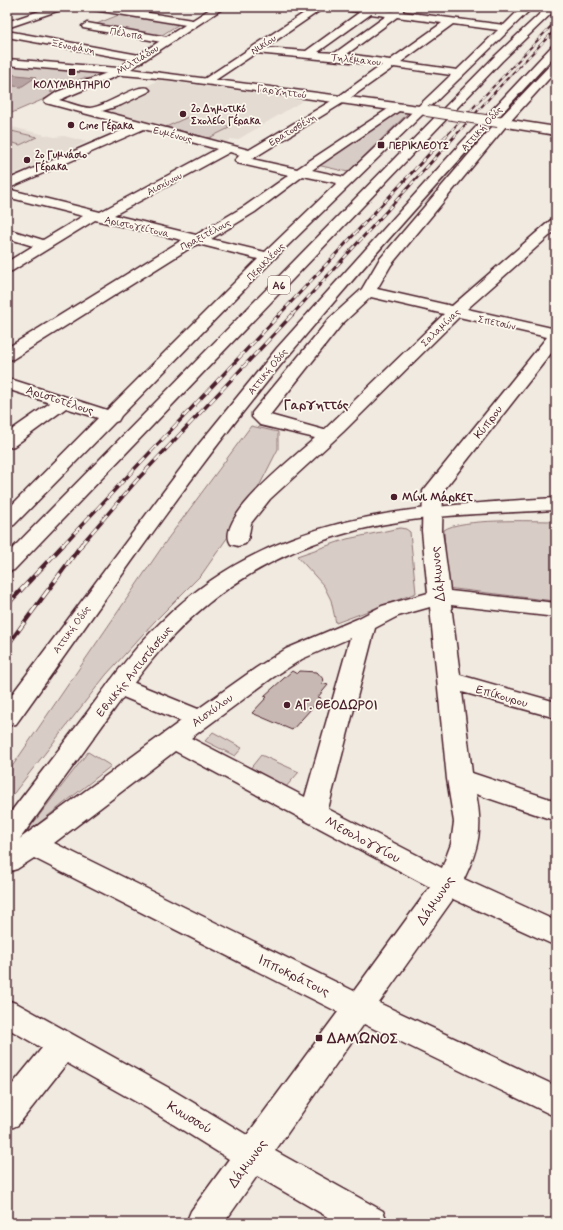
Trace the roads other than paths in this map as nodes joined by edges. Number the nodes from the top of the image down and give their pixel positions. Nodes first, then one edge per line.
1 (60, 7) edge
2 (94, 7) edge
3 (220, 7) edge
4 (320, 7) edge
5 (342, 7) edge
6 (403, 7) edge
7 (528, 7) edge
8 (553, 7) edge
9 (368, 11) junction
10 (122, 12) junction
11 (394, 14) junction
12 (451, 21) junction
13 (192, 23) junction
14 (7, 25) edge
15 (87, 26) junction
16 (506, 28) junction
17 (7, 34) edge
18 (167, 40) junction
19 (48, 42) junction
20 (556, 48) edge
21 (254, 50) junction
22 (309, 54) junction
23 (338, 56) junction
24 (139, 58) junction
25 (7, 62) edge
26 (393, 63) junction
27 (556, 65) edge
28 (120, 71) junction
29 (458, 73) junction
30 (207, 81) junction
31 (144, 90) dead end
32 (342, 99) junction
33 (50, 101) joint
34 (398, 107) junction
35 (423, 110) junction
36 (87, 112) junction
37 (500, 122) junction
38 (142, 126) junction
39 (556, 131) edge
40 (228, 148) junction
41 (246, 157) junction
42 (300, 173) junction
43 (347, 181) junction
44 (7, 185) edge
45 (7, 193) edge
46 (97, 216) junction
47 (556, 223) edge
48 (7, 233) edge
49 (195, 239) junction
50 (43, 245) junction
51 (268, 257) junction
52 (7, 268) edge
53 (368, 292) junction
54 (454, 313) junction
55 (556, 335) edge
56 (7, 355) edge
57 (7, 383) edge
58 (64, 401) junction
59 (112, 417) junction
60 (328, 436) junction
61 (7, 442) edge
62 (556, 504) edge
63 (432, 513) junction
64 (7, 521) edge
65 (238, 540) dead end
66 (7, 566) edge
67 (439, 596) junction
68 (556, 610) edge
69 (365, 624) junction
70 (448, 680) junction
71 (120, 686) junction
72 (556, 710) edge
73 (7, 718) edge
74 (200, 719) junction
75 (173, 739) junction
76 (460, 779) junction
77 (556, 811) edge
78 (314, 812) junction
79 (7, 836) edge
80 (33, 845) junction
81 (7, 862) edge
82 (448, 884) junction
83 (556, 934) edge
84 (358, 1007) junction
85 (7, 1013) edge
86 (63, 1045) junction
87 (556, 1102) edge
88 (7, 1115) edge
89 (253, 1156) junction
90 (203, 1223) edge
91 (371, 1223) edge

1 - 14 main road
2 - 10 main road
3 - 13 main road, Μιλτιάδου
4 - 21 main road, Νικίου
5 - 9 main road
6 - 11 main road
7 - 16 main road, Περικλέους
8 - 66 main road, Α6
9 - 11 main road
9 - 22 main road
10 - 13 main road
10 - 15 main road
11 - 12 main road
11 - 23 main road
12 - 16 main road
12 - 26 main road, Ερατοσθένη
13 - 18 main road, Μιλτιάδου
15 - 18 main road, Πέλοπα
15 - 19 main road
16 - 29 main road, Περικλέους
17 - 19 main road, Ξενοφάνη
18 - 24 main road, Μιλτιάδου
19 - 24 main road, Ξενοφάνη
20 - 73 main road, Αττική Οδός
21 - 22 main road, Τηλέμαχου
21 - 30 main road, Νικίου
22 - 23 main road, Τηλέμαχου
23 - 26 main road, Τηλέμαχου
24 - 28 main road, Μιλτιάδου
25 - 28 main road, Γαργηττού
26 - 29 main road, Τηλέμαχου
26 - 32 main road, Ερατοσθένη
27 - 37 main road
28 - 30 main road, Γαργηττού
28 - 33 main road, Μιλτιάδου
29 - 35 main road, Περικλέους
30 - 32 main road, Γαργηττού
31 - 36 main road
32 - 34 main road, Γαργηττού
32 - 41 main road, Ερατοσθένη
33 - 36 main road, Ευμένους
34 - 35 main road, Γαργηττού
34 - 42 main road, Πραξιτέλους
35 - 37 main road, Γαργηττού, bridge
35 - 43 main road, Περικλέους
36 - 38 main road, Ευμένους
37 - 39 main road, Γαργηττού
37 - 53 main road
38 - 40 main road, Ευμένους
38 - 44 main road
40 - 41 main road, Ευμένους
40 - 46 main road, Αισχύνου
41 - 42 main road, Ευμένους
42 - 43 main road, Ευμένους
42 - 49 main road, Πραξιτέλους
43 - 51 main road, Περικλέους
45 - 46 main road, Αριστογείτονα
46 - 49 main road, Αριστογείτονα
46 - 50 main road, Αισχύνου
47 - 54 main road, Σαλαμίνας
48 - 50 main road
49 - 51 main road, Αριστογείτονα
49 - 56 main road, Πραξιτέλους
50 - 52 main road, Αισχύνου
51 - 59 main road, Περικλέους
53 - 54 main road, Σπετσών
53 - 60 main road
54 - 55 main road, Σπετσών
54 - 60 main road, Σαλαμίνας
55 - 63 main road, Κύπρου
57 - 58 main road, Αριστοτέλους
58 - 59 main road, Αριστοτέλους
58 - 61 main road
59 - 64 main road, Περικλέους
60 - 65 main road, Σαλαμίνας
62 - 63 main road, Εθνικής Αντιστάσεως
63 - 67 main road, Δάμωνος
63 - 71 main road, Εθνικής Αντιστάσεως
67 - 68 main road
67 - 69 main road, Αισχύλου
67 - 70 main road, Δάμωνος
69 - 74 main road, Αισχύλου
69 - 78 main road
70 - 72 main road, Επίκουρου
70 - 76 main road, Δάμωνος
71 - 74 main road
71 - 79 main road, Εθνικής Αντιστάσεως
74 - 75 main road, Αισχύλου
75 - 78 main road, Μεσολογγίου
75 - 80 main road, Αισχύλου
76 - 77 main road
76 - 82 main road, Δάμωνος
78 - 82 main road, Μεσολογγίου
80 - 81 main road, Αισχύλου
80 - 84 main road, Ιπποκράτους
82 - 83 main road, Μεσολογγίου
82 - 84 main road, Δάμωνος
84 - 87 main road, Ιπποκράτους
84 - 89 main road, Δάμωνος
85 - 86 main road, Κνωσσού
86 - 88 main road
86 - 89 main road, Κνωσσού
89 - 90 main road, Δάμωνος
89 - 91 main road, Κνωσσού

